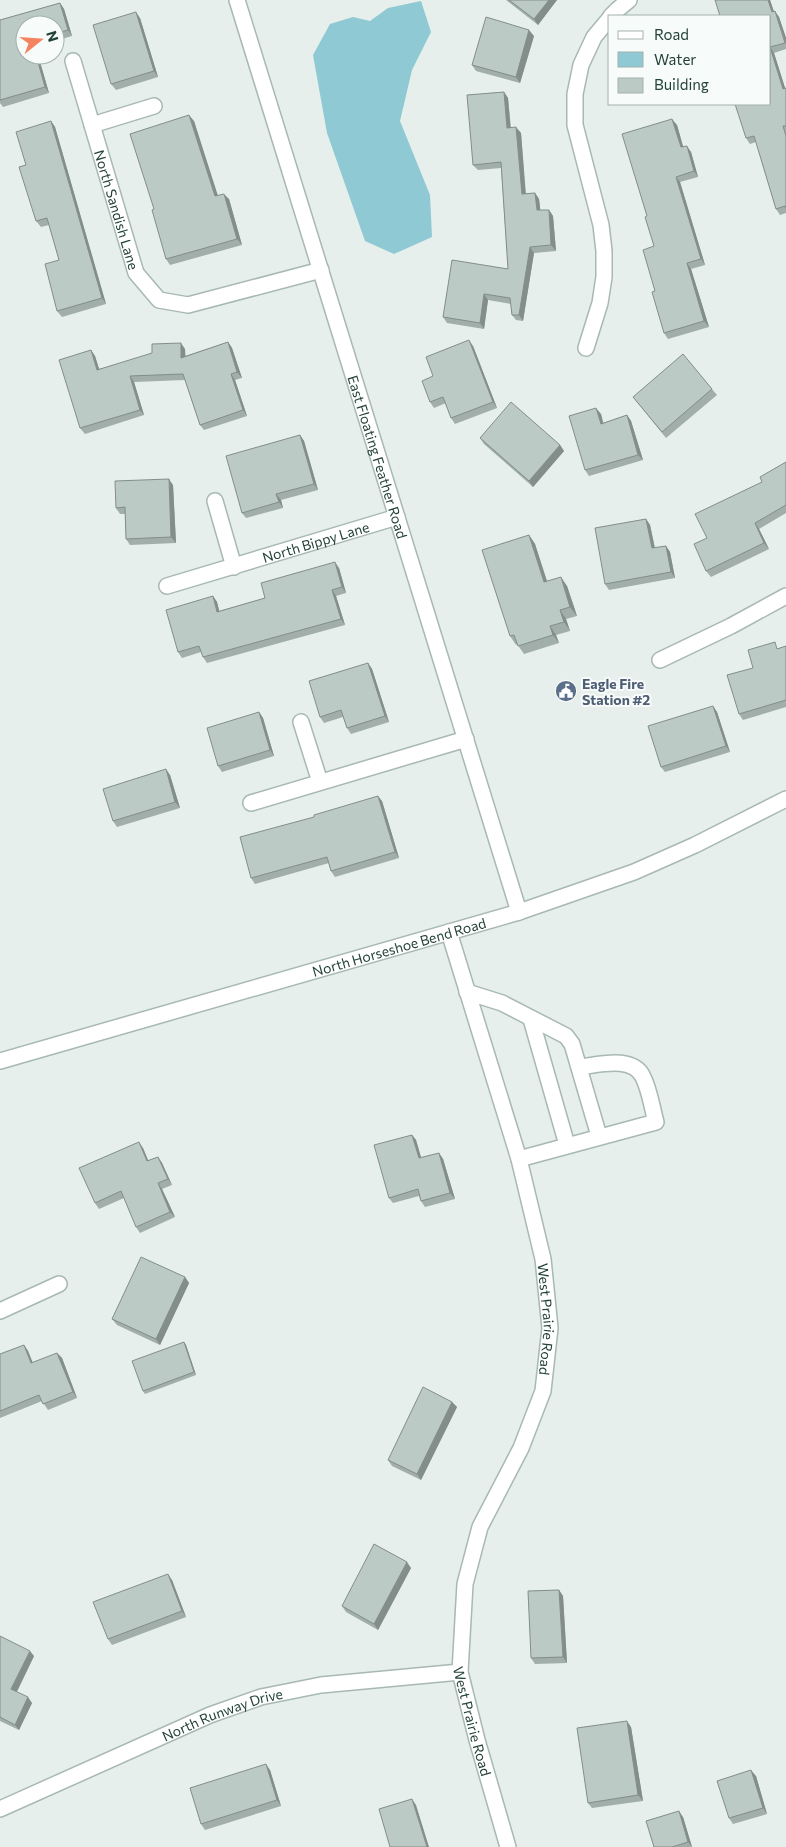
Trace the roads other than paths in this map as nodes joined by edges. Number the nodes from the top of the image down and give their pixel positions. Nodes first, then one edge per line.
1 (237, 0) edge
2 (629, 0) edge
3 (612, 15) edge
4 (608, 20) edge
5 (73, 61) dead end
6 (154, 106) dead end
7 (92, 125) junction
8 (321, 270) junction
9 (586, 348) dead end
10 (215, 501) dead end
11 (397, 517) junction
12 (234, 567) junction
13 (168, 586) dead end
14 (786, 596) edge
15 (660, 660) dead end
16 (300, 722) dead end
17 (466, 739) junction
18 (320, 782) junction
19 (786, 799) edge
20 (251, 803) dead end
21 (519, 912) junction
22 (449, 932) junction
23 (467, 992) junction
24 (531, 1019) junction
25 (0, 1061) edge
26 (579, 1067) junction
27 (599, 1136) junction
28 (567, 1145) junction
29 (519, 1159) junction
30 (59, 1284) dead end
31 (0, 1311) edge
32 (460, 1672) junction
33 (0, 1808) edge
34 (508, 1847) edge

1 - 8 street, East Floating Feather Road
2 - 3 street
4 - 9 street
5 - 7 street, North Sandish Lane
6 - 7 street
7 - 8 street, North Sandish Lane
8 - 11 street, East Floating Feather Road
10 - 12 street
11 - 12 street, North Bippy Lane
11 - 17 street, East Floating Feather Road
12 - 13 street, North Bippy Lane
14 - 15 street
16 - 18 street
17 - 18 street
17 - 21 street, East Floating Feather Road
18 - 20 street
19 - 21 street, North Horseshoe Bend Road
21 - 22 street, North Horseshoe Bend Road
22 - 23 street, West Prairie Road
22 - 25 street, North Horseshoe Bend Road
23 - 24 street
23 - 29 street, West Prairie Road
24 - 26 street
24 - 28 street
26 - 27 street
26 - 27 street
27 - 28 street
28 - 29 street
29 - 32 street, West Prairie Road
30 - 31 street
32 - 33 street, North Runway Drive
32 - 34 street, West Prairie Road

